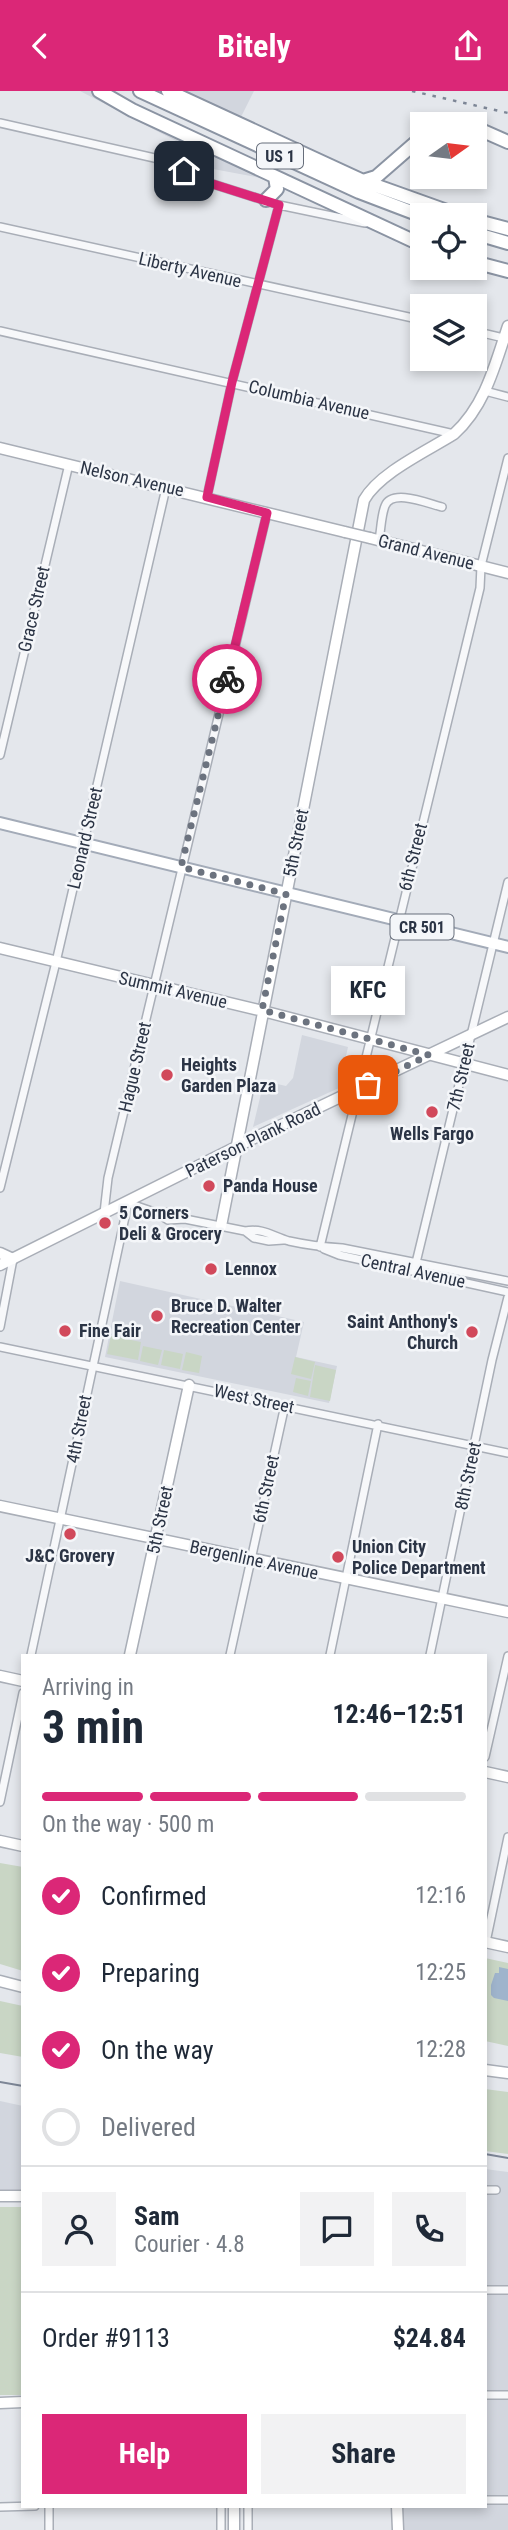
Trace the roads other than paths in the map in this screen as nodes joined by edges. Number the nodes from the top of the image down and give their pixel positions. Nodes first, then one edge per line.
1 (99, 91) edge
2 (140, 91) edge
3 (168, 91) edge
4 (0, 123) edge
5 (487, 133) edge
6 (508, 142) edge
7 (410, 147) edge
8 (275, 177) junction
9 (363, 181) junction
10 (266, 200) junction
11 (424, 203) edge
12 (279, 205) junction
13 (410, 211) edge
14 (487, 223) edge
15 (376, 226) junction
16 (0, 227) edge
17 (508, 229) edge
18 (487, 237) edge
19 (410, 240) edge
20 (508, 243) edge
21 (487, 265) edge
22 (508, 271) edge
23 (258, 285) junction
24 (410, 317) edge
25 (508, 326) edge
26 (0, 331) edge
27 (487, 334) edge
28 (506, 338) edge
29 (232, 382) junction
30 (485, 391) junction
31 (508, 397) edge
32 (454, 434) junction
33 (0, 448) edge
34 (508, 458) edge
35 (69, 464) junction
36 (166, 488) junction
37 (207, 497) junction
38 (442, 507) dead end
39 (267, 513) junction
40 (345, 532) joint
41 (375, 539) junction
42 (481, 566) junction
43 (508, 573) edge
44 (0, 754) edge
45 (0, 823) edge
46 (83, 843) junction
47 (181, 867) junction
48 (508, 883) edge
49 (286, 894) junction
50 (397, 922) junction
51 (493, 944) junction
52 (508, 947) edge
53 (0, 948) edge
54 (56, 962) junction
55 (154, 985) junction
56 (262, 1010) junction
57 (508, 1017) edge
58 (471, 1035) junction
59 (369, 1039) junction
60 (429, 1055) junction
61 (465, 1063) junction
62 (508, 1075) edge
63 (357, 1090) junction
64 (236, 1147) junction
65 (0, 1188) edge
66 (128, 1203) junction
67 (104, 1213) junction
68 (221, 1226) junction
69 (320, 1247) junction
70 (0, 1253) edge
71 (13, 1259) junction
72 (0, 1265) edge
73 (415, 1267) junction
74 (508, 1281) edge
75 (508, 1291) edge
76 (508, 1297) edge
77 (0, 1327) edge
78 (0, 1347) edge
79 (91, 1366) junction
80 (189, 1385) junction
81 (285, 1405) junction
82 (378, 1424) junction
83 (475, 1445) junction
84 (508, 1453) edge
85 (0, 1506) edge
86 (61, 1519) junction
87 (156, 1539) junction
88 (251, 1559) junction
89 (346, 1580) junction
90 (442, 1599) junction
91 (508, 1612) edge
92 (31, 1654) edge
93 (131, 1654) edge
94 (230, 1654) edge
95 (330, 1654) edge
96 (430, 1654) edge
97 (508, 1656) edge
98 (0, 1676) edge
99 (21, 1681) edge
100 (21, 1702) edge
101 (487, 1748) edge
102 (487, 1772) edge
103 (508, 1777) edge
104 (0, 1802) edge
105 (508, 1837) edge
106 (0, 1841) edge
107 (21, 1846) edge
108 (487, 1933) edge
109 (487, 1942) edge
110 (508, 1947) edge
111 (0, 1981) edge
112 (21, 1986) edge
113 (487, 2070) edge
114 (508, 2073) edge
115 (487, 2190) edge
116 (496, 2190) dead end
117 (0, 2196) edge
118 (21, 2196) edge
119 (487, 2290) edge
120 (508, 2290) edge
121 (487, 2395) edge
122 (508, 2395) edge
123 (21, 2402) edge
124 (0, 2403) edge
125 (487, 2500) edge
126 (508, 2500) edge
127 (21, 2506) edge
128 (0, 2507) edge
129 (49, 2508) edge
130 (221, 2508) edge
131 (234, 2508) edge
132 (248, 2508) edge
133 (397, 2508) edge
134 (234, 2526) edge
135 (49, 2530) edge
136 (221, 2530) edge
137 (248, 2530) edge
138 (398, 2530) edge

1 - 8 highway
2 - 13 highway, US 1
3 - 9 highway, US 1
4 - 10 street
5 - 6 highway
7 - 9 highway
8 - 10 highway
8 - 15 highway
9 - 11 highway, US 1
10 - 12 street
12 - 15 street
12 - 23 street
14 - 17 highway
15 - 19 highway
16 - 23 street, Liberty Avenue
18 - 20 highway
21 - 22 highway
23 - 24 street, Liberty Avenue
23 - 29 street
25 - 28 street
26 - 29 street, Columbia Avenue
27 - 28 street
28 - 30 street
29 - 32 street, Columbia Avenue
29 - 37 street
30 - 31 street
30 - 32 street
32 - 49 street, 5th Street
33 - 35 street, Nelson Avenue
34 - 42 street, 6th Street
35 - 36 street, Nelson Avenue
35 - 44 street, Grace Street
36 - 37 street, Nelson Avenue
36 - 46 street, Leonard Street
37 - 39 street, Nelson Avenue
38 - 41 street
39 - 40 street, Nelson Avenue
39 - 47 street, Hague Street
40 - 41 street, Grand Avenue, bridge
41 - 42 street, Grand Avenue
42 - 43 street, Grand Avenue
42 - 50 street, 6th Street
45 - 46 main road, CR 501
46 - 47 main road, CR 501
46 - 54 street, Leonard Street
47 - 49 main road, CR 501
47 - 55 street, Hague Street
48 - 51 street, 7th Street
49 - 50 main road, CR 501
49 - 56 street, 5th Street
50 - 51 main road, CR 501
50 - 59 street, 6th Street
51 - 52 main road, CR 501
51 - 58 street, 7th Street
53 - 54 street, Summit Avenue
54 - 55 street, Summit Avenue
54 - 65 street, Leonard Street
55 - 56 street, Summit Avenue
55 - 67 street, Hague Street
56 - 59 street, Summit Avenue
56 - 64 street, 5th Street
57 - 58 street, Paterson Plank Road
58 - 60 street, Paterson Plank Road
58 - 61 street, 7th Street
59 - 60 street, Summit Avenue
59 - 63 street, 6th Street
60 - 61 street, Summit Avenue
60 - 63 street, Paterson Plank Road
61 - 62 street, Summit Avenue
61 - 73 street, 7th Street
63 - 64 street, Paterson Plank Road
63 - 69 street, 6th Street
64 - 66 street, Paterson Plank Road
64 - 68 street, 5th Street
66 - 67 street, Paterson Plank Road
66 - 68 street, Central Avenue
66 - 79 street, 4th Street
67 - 71 street, Paterson Plank Road
68 - 69 street, Central Avenue
69 - 73 street, Central Avenue
70 - 71 street
71 - 72 street, Paterson Plank Road
71 - 77 street
73 - 74 street, Central Avenue
73 - 75 street, Central Avenue
76 - 83 street, 8th Street
78 - 79 street, West Street
79 - 80 street, West Street
79 - 86 street, 4th Street
80 - 81 street, West Street
80 - 87 street, 5th Street
81 - 82 street, West Street
81 - 88 street, 6th Street
82 - 83 street, West Street
82 - 89 street
83 - 84 street, West Street
83 - 90 street, 8th Street
85 - 86 street, Bergenline Avenue
86 - 87 street, Bergenline Avenue
86 - 92 street, 4th Street
87 - 88 street, Bergenline Avenue
87 - 93 street, 5th Street
88 - 89 street, Bergenline Avenue
88 - 94 street, 6th Street
89 - 90 street, Bergenline Avenue
89 - 95 street
90 - 91 street, Bergenline Avenue
90 - 96 street, 8th Street
97 - 101 street
98 - 99 street
100 - 104 street
102 - 103 street
105 - 108 street
106 - 107 street
109 - 110 street
111 - 112 street
113 - 114 street
115 - 116 street
117 - 118 street
119 - 120 street
121 - 122 street
123 - 124 street
125 - 126 street
127 - 128 street
129 - 135 street
130 - 136 street
131 - 134 street
132 - 137 street
133 - 138 street

